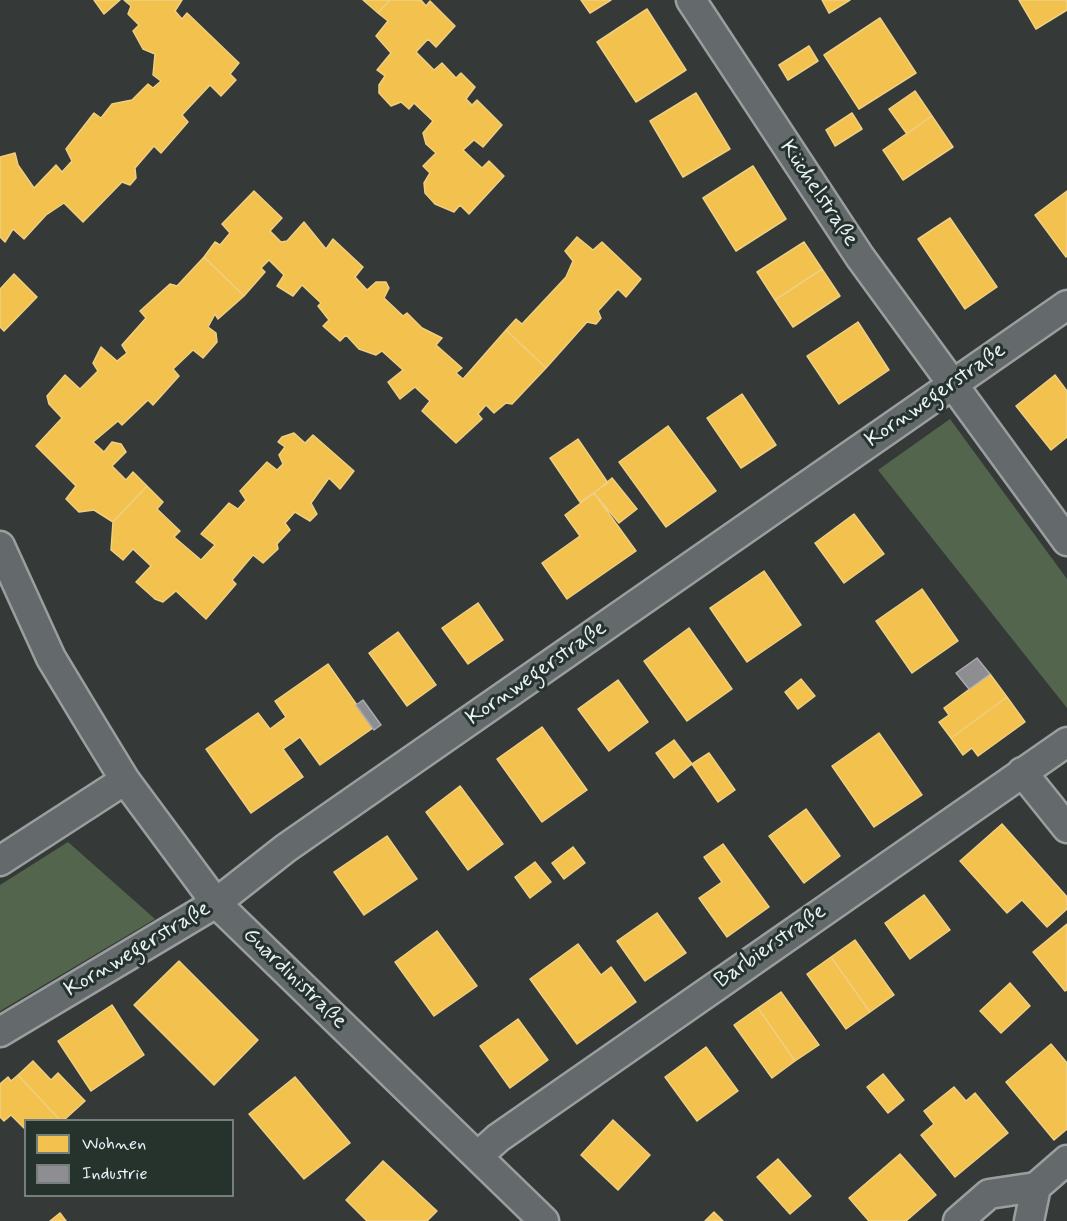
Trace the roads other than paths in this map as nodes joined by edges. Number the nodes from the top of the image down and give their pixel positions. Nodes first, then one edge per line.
1 (691, 0) edge
2 (1067, 305) edge
3 (954, 383) junction
4 (1067, 541) edge
5 (0, 546) edge
6 (1067, 742) edge
7 (1022, 772) junction
8 (125, 780) junction
9 (1067, 828) edge
10 (0, 861) edge
11 (216, 903) junction
12 (0, 1032) edge
13 (478, 1156) junction
14 (1067, 1160) edge
15 (1036, 1187) junction
16 (544, 1221) edge
17 (958, 1221) edge
18 (1029, 1221) edge

1 - 3 street, Küchelstraße
2 - 3 street, Kornwegerstraße
3 - 4 street, Küchelstraße
3 - 11 street, Kornwegerstraße
5 - 8 street, Guardinistraße
6 - 7 street, Barbierstraße
7 - 9 street
7 - 13 street, Barbierstraße
8 - 10 street
8 - 11 street, Guardinistraße
11 - 12 street, Kornwegerstraße
11 - 13 street, Guardinistraße
13 - 16 street, Guardinistraße
14 - 15 street
15 - 17 street
15 - 18 street

